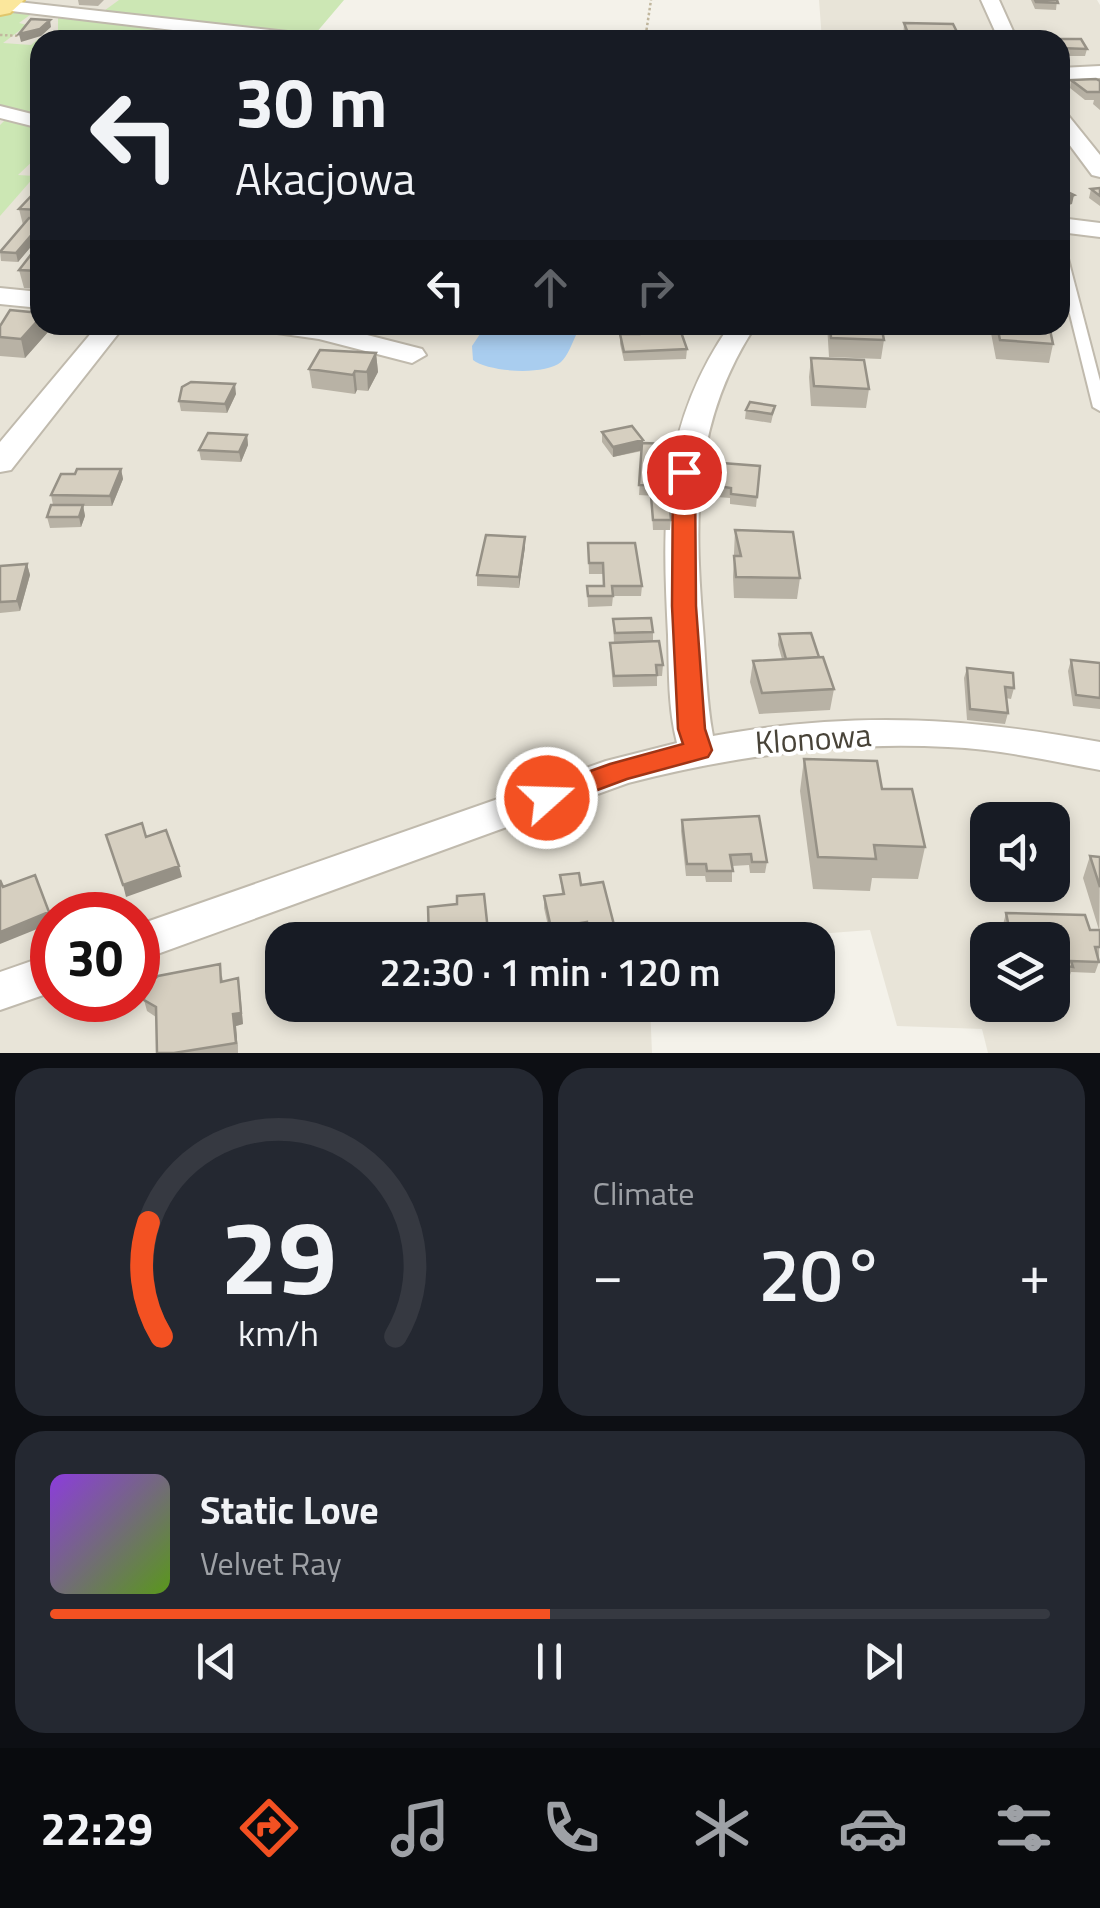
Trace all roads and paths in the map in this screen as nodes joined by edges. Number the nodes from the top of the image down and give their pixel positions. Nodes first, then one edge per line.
1 (651, 0) edge
2 (990, 0) edge
3 (4, 4) edge
4 (222, 30) edge
5 (646, 30) edge
6 (1004, 30) edge
7 (0, 35) edge
8 (27, 36) edge
9 (1100, 72) edge
10 (1070, 74) edge
11 (0, 112) edge
12 (30, 120) edge
13 (1070, 131) edge
14 (1100, 170) edge
15 (1070, 226) edge
16 (1100, 230) edge
17 (1070, 291) edge
18 (0, 296) edge
19 (30, 299) edge
20 (103, 335) edge
21 (332, 335) edge
22 (736, 335) edge
23 (412, 355) dead end
24 (1100, 407) edge
25 (0, 463) edge
26 (698, 750) junction
27 (1100, 756) edge
28 (160, 934) edge
29 (30, 980) edge
30 (0, 991) edge

1 - 5 path
2 - 6 street
3 - 4 street
7 - 8 path
9 - 10 street
11 - 12 street
13 - 14 street
15 - 16 street
17 - 24 lane
18 - 19 street
20 - 25 street
21 - 23 street
22 - 26 street
26 - 27 street, Klonowa
26 - 28 street, Klonowa
29 - 30 street

